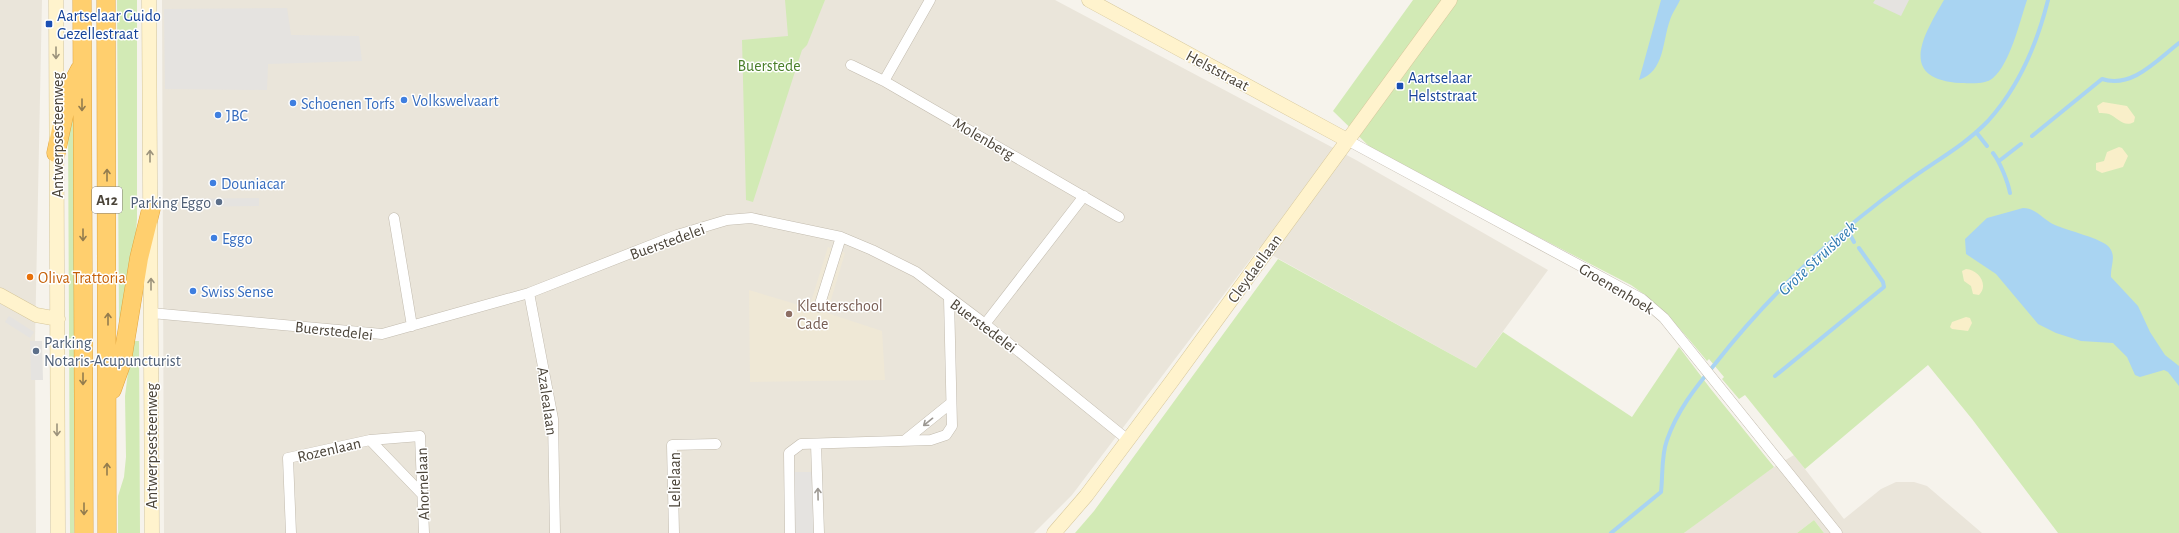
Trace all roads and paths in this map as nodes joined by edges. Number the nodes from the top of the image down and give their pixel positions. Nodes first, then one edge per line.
1 (56, 0) edge
2 (82, 0) edge
3 (106, 0) edge
4 (149, 0) edge
5 (930, 0) edge
6 (1088, 0) edge
7 (1450, 0) edge
8 (851, 65) dead end
9 (82, 66) junction
10 (884, 80) junction
11 (1347, 140) junction
12 (56, 153) junction
13 (1084, 196) junction
14 (151, 209) junction
15 (1120, 217) dead end
16 (394, 218) dead end
17 (841, 237) junction
18 (529, 293) junction
19 (0, 295) edge
20 (948, 298) junction
21 (819, 307) dead end
22 (150, 313) junction
23 (58, 319) junction
24 (985, 324) junction
25 (412, 326) junction
26 (108, 400) junction
27 (951, 403) junction
28 (420, 436) joint
29 (370, 440) junction
30 (1128, 440) junction
31 (904, 441) junction
32 (716, 444) dead end
33 (816, 444) junction
34 (422, 494) junction
35 (58, 533) edge
36 (84, 533) edge
37 (107, 533) edge
38 (152, 533) edge
39 (291, 533) edge
40 (424, 533) edge
41 (555, 533) edge
42 (674, 533) edge
43 (790, 533) edge
44 (819, 533) edge
45 (1054, 533) edge
46 (1837, 533) edge

1 -> 12 main road, Antwerpsesteenweg
2 - 9 highway, A12
26 -> 3 highway, A12
14 -> 4 main road, Antwerpsesteenweg
5 - 10 street
6 - 11 main road, Helststraat
7 - 11 main road, Cleydaellaan
8 - 10 street, Molenberg
9 - 12 highway
9 -> 36 highway, A12
10 - 13 street, Molenberg
11 - 30 main road, Cleydaellaan
11 - 46 street, Groenenhoek
12 - 23 main road, Antwerpsesteenweg
13 - 15 street, Molenberg
13 - 24 street
22 -> 14 main road, Antwerpsesteenweg
14 - 26 highway
16 - 25 street
17 - 18 street, Buerstedelei
17 - 20 street, Buerstedelei
17 - 21 street
18 - 25 street, Buerstedelei
18 - 41 street, Azalealaan
19 - 23 main road
20 - 24 street, Buerstedelei
20 - 27 street
22 - 25 street, Buerstedelei
22 - 38 main road, Antwerpsesteenweg
23 -> 35 main road, Antwerpsesteenweg
24 - 30 street, Buerstedelei
37 -> 26 highway, A12
27 -> 31 street
27 - 31 street
28 - 29 street, Rozenlaan
28 - 34 street, Ahornelaan
29 - 34 street
29 - 39 street, Rozenlaan
30 - 45 main road, Cleydaellaan
31 - 33 street
32 - 42 street, Lelielaan
33 - 43 street
44 -> 33 street
34 - 40 street, Ahornelaan

